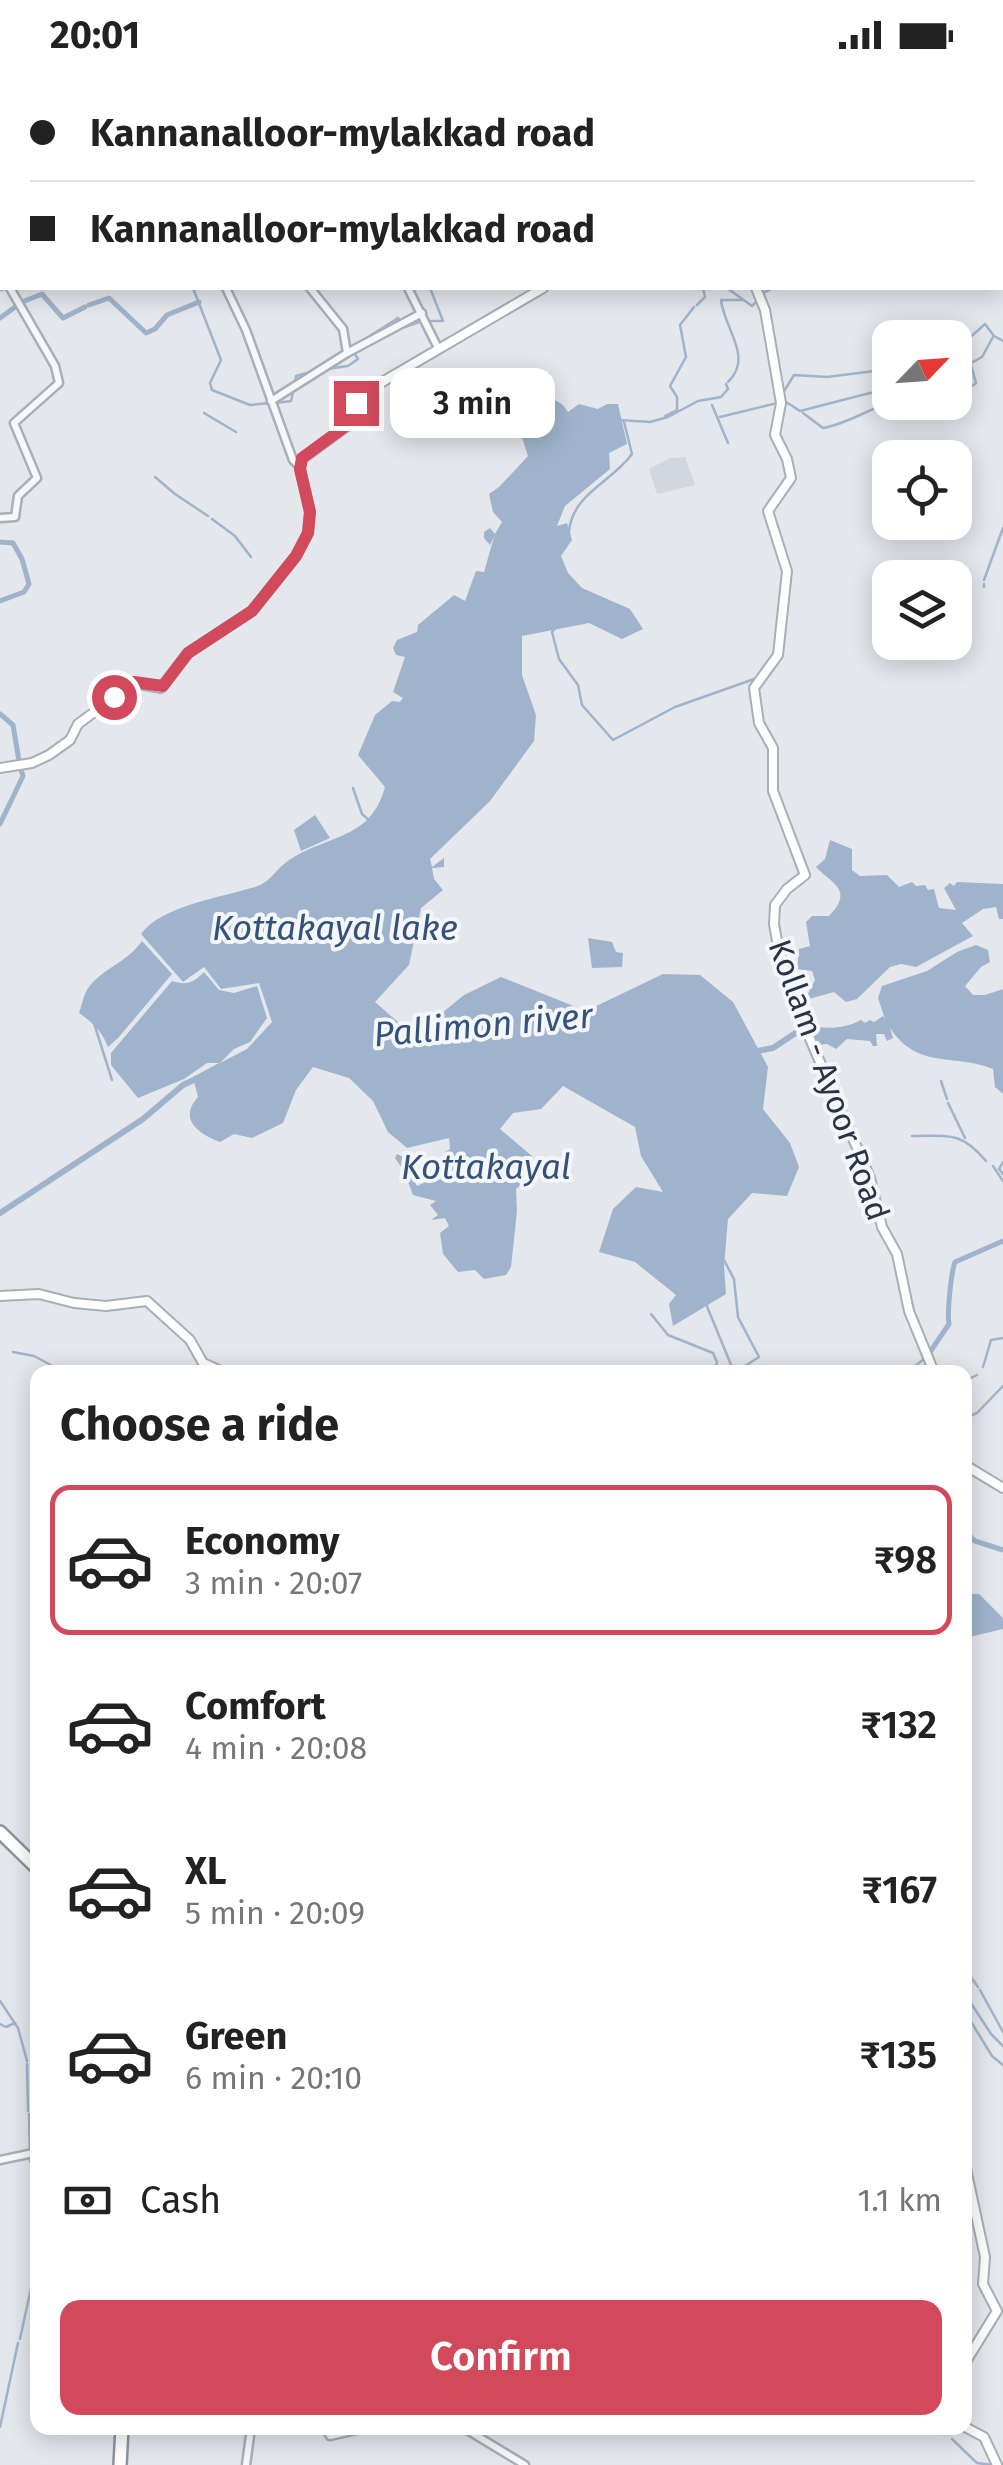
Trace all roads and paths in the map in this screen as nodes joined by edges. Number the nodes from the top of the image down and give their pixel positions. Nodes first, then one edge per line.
1 (11, 290) edge
2 (227, 290) edge
3 (312, 290) edge
4 (409, 290) edge
5 (541, 290) edge
6 (757, 290) edge
7 (426, 319) junction
8 (438, 348) junction
9 (351, 352) junction
10 (270, 401) junction
11 (300, 468) junction
12 (0, 518) edge
13 (0, 768) edge
14 (0, 1296) edge
15 (206, 1365) edge
16 (931, 1365) edge
17 (972, 1469) edge
18 (1003, 1488) edge
19 (0, 1835) edge
20 (30, 1862) edge
21 (30, 2153) edge
22 (0, 2160) edge
23 (972, 2197) edge
24 (972, 2352) edge
25 (972, 2431) edge
26 (122, 2435) edge
27 (250, 2435) edge
28 (476, 2435) edge
29 (120, 2465) edge
30 (246, 2465) edge
31 (525, 2465) edge
32 (998, 2465) edge

1 - 12 street
2 - 10 street
3 - 9 street
4 - 7 street
5 - 8 main road
6 - 16 main road, Kollam - Ayoor Road
7 - 8 street
7 - 9 street
8 - 11 main road
9 - 10 street
10 - 11 street
11 - 13 main road
14 - 15 main road
17 - 18 main road
19 - 20 highway
21 - 22 street
23 - 24 main road
25 - 32 main road
26 - 29 highway
27 - 30 street
28 - 31 street

